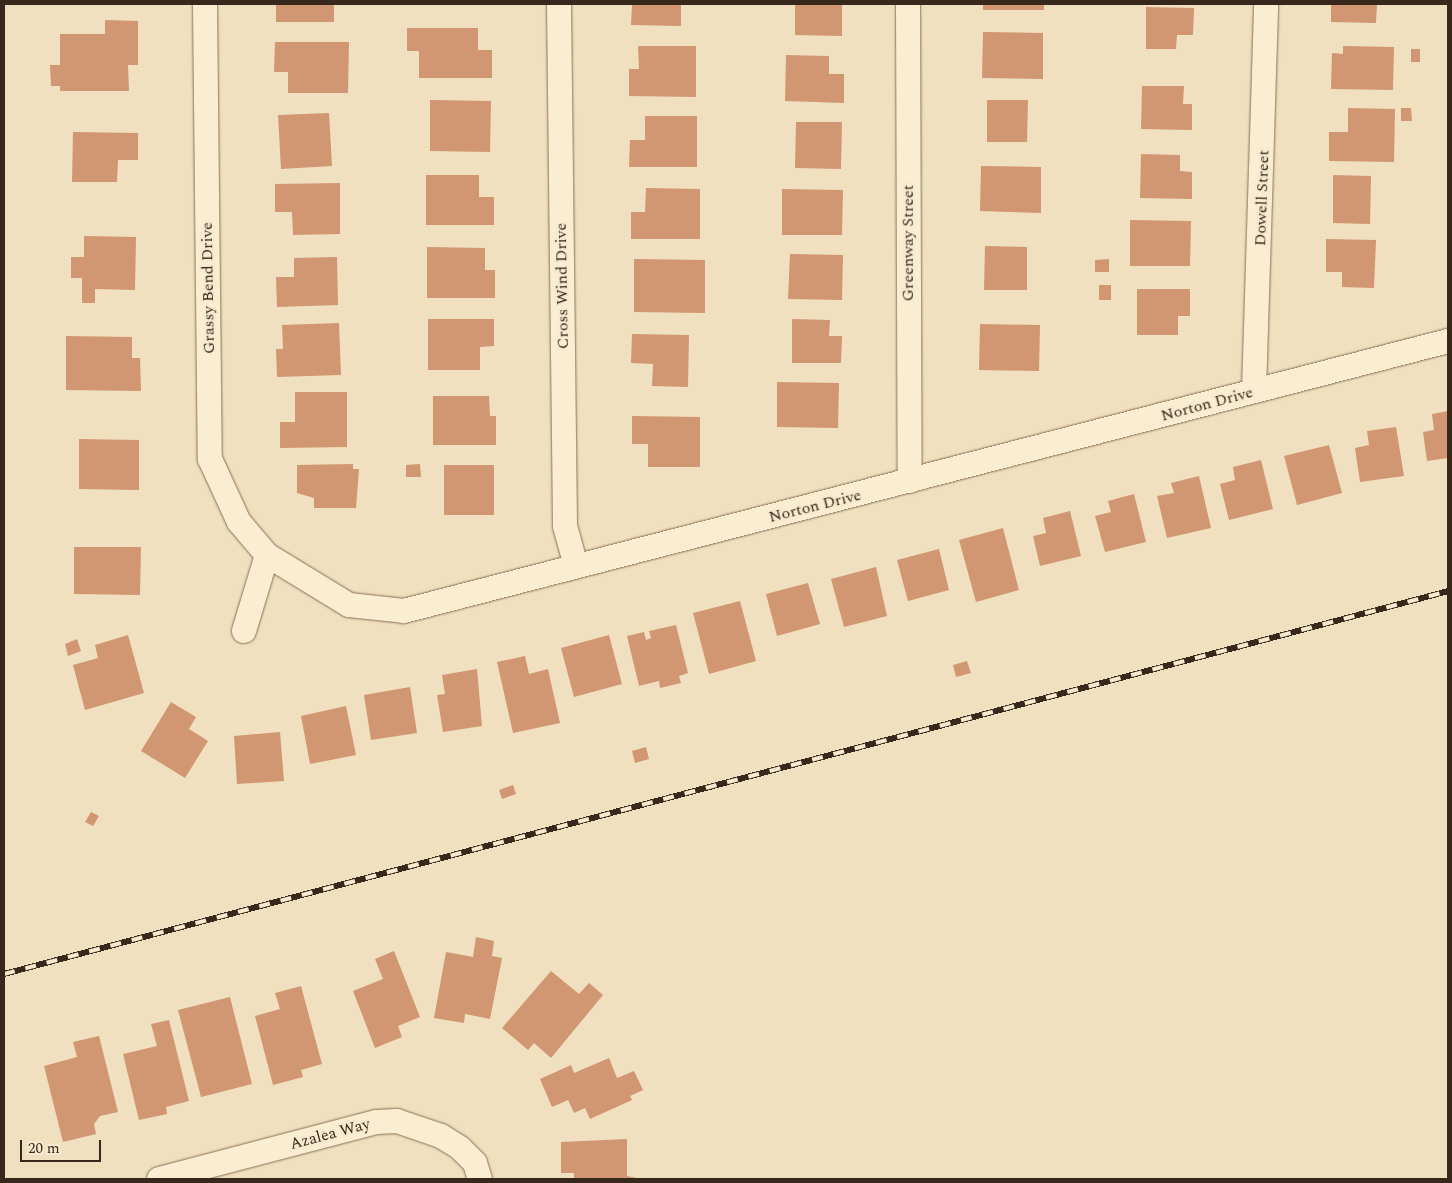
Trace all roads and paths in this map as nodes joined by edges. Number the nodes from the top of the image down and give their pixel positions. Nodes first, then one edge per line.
1 (205, 4) edge
2 (559, 4) edge
3 (908, 4) edge
4 (1266, 4) edge
5 (1448, 341) edge
6 (1254, 391) junction
7 (910, 482) junction
8 (268, 555) junction
9 (576, 566) junction
10 (244, 631) dead end
11 (159, 1179) edge
12 (480, 1179) edge

1 - 8 street, Grassy Bend Drive
2 - 9 street, Cross Wind Drive
3 - 7 street, Greenway Street
4 - 6 street, Dowell Street
5 - 6 street, Norton Drive
6 - 7 street, Norton Drive
7 - 9 street, Norton Drive
8 - 9 street, Norton Drive
8 - 10 street
11 - 12 street, Azalea Way

